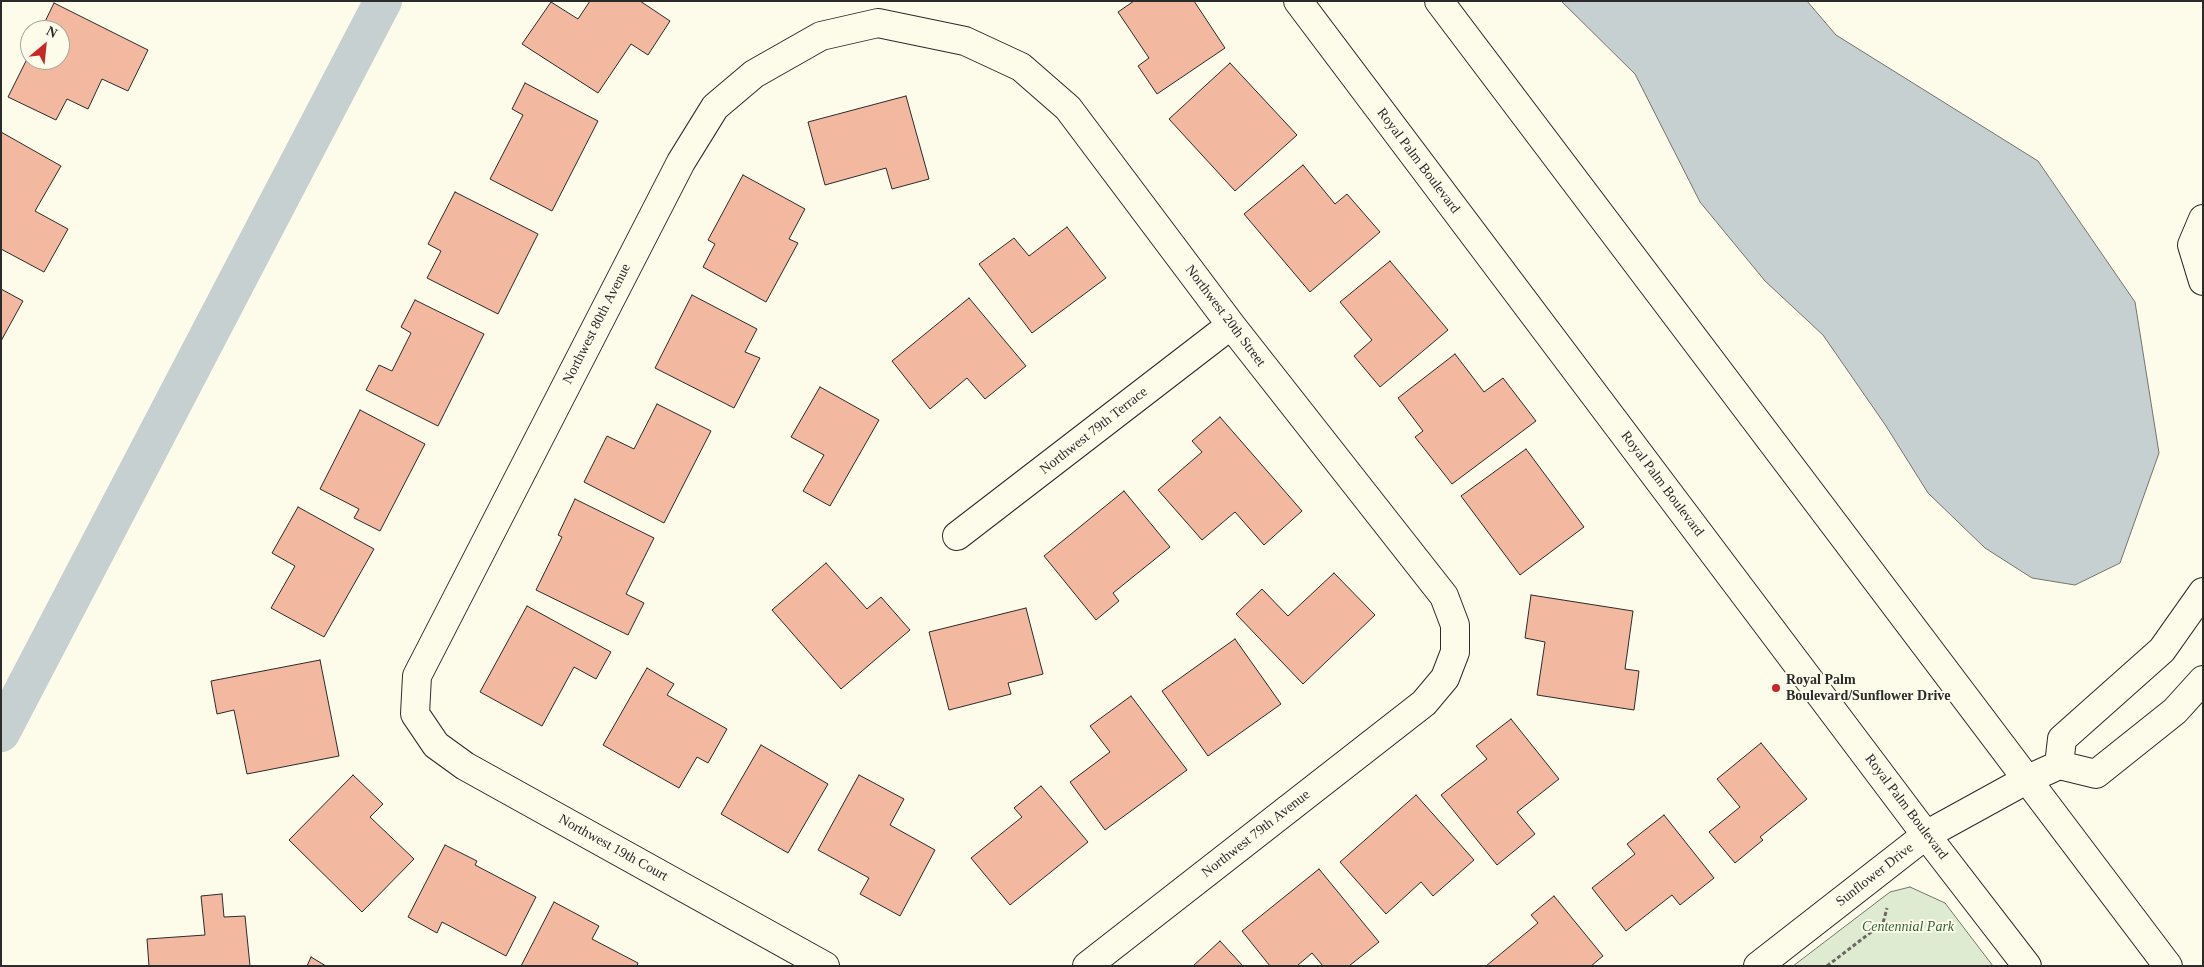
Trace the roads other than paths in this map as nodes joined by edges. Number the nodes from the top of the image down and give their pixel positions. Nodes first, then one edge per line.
1 (1298, 1) edge
2 (1438, 1) edge
3 (877, 12) edge
4 (2203, 219) edge
5 (2203, 281) edge
6 (1231, 325) junction
7 (957, 536) dead end
8 (2203, 592) edge
9 (2203, 680) edge
10 (1424, 703) joint
11 (416, 714) joint
12 (2059, 765) junction
13 (2026, 780) junction
14 (1926, 835) junction
15 (825, 966) edge
16 (1087, 966) edge
17 (1758, 966) edge
18 (2027, 966) edge
19 (2168, 966) edge

1 - 14 street, Royal Palm Boulevard
2 - 13 street
3 - 6 street, Northwest 20th Street
3 - 11 street, Northwest 80th Avenue
4 - 5 street
6 - 7 street, Northwest 79th Terrace
6 - 10 street, Northwest 20th Street
8 - 12 street
9 - 12 street
10 - 16 street, Northwest 79th Avenue
11 - 15 street, Northwest 19th Court
12 - 13 street, Sunflower Drive
13 - 14 street, Sunflower Drive
13 - 19 street
14 - 17 street, Sunflower Drive
14 - 18 street, Royal Palm Boulevard

